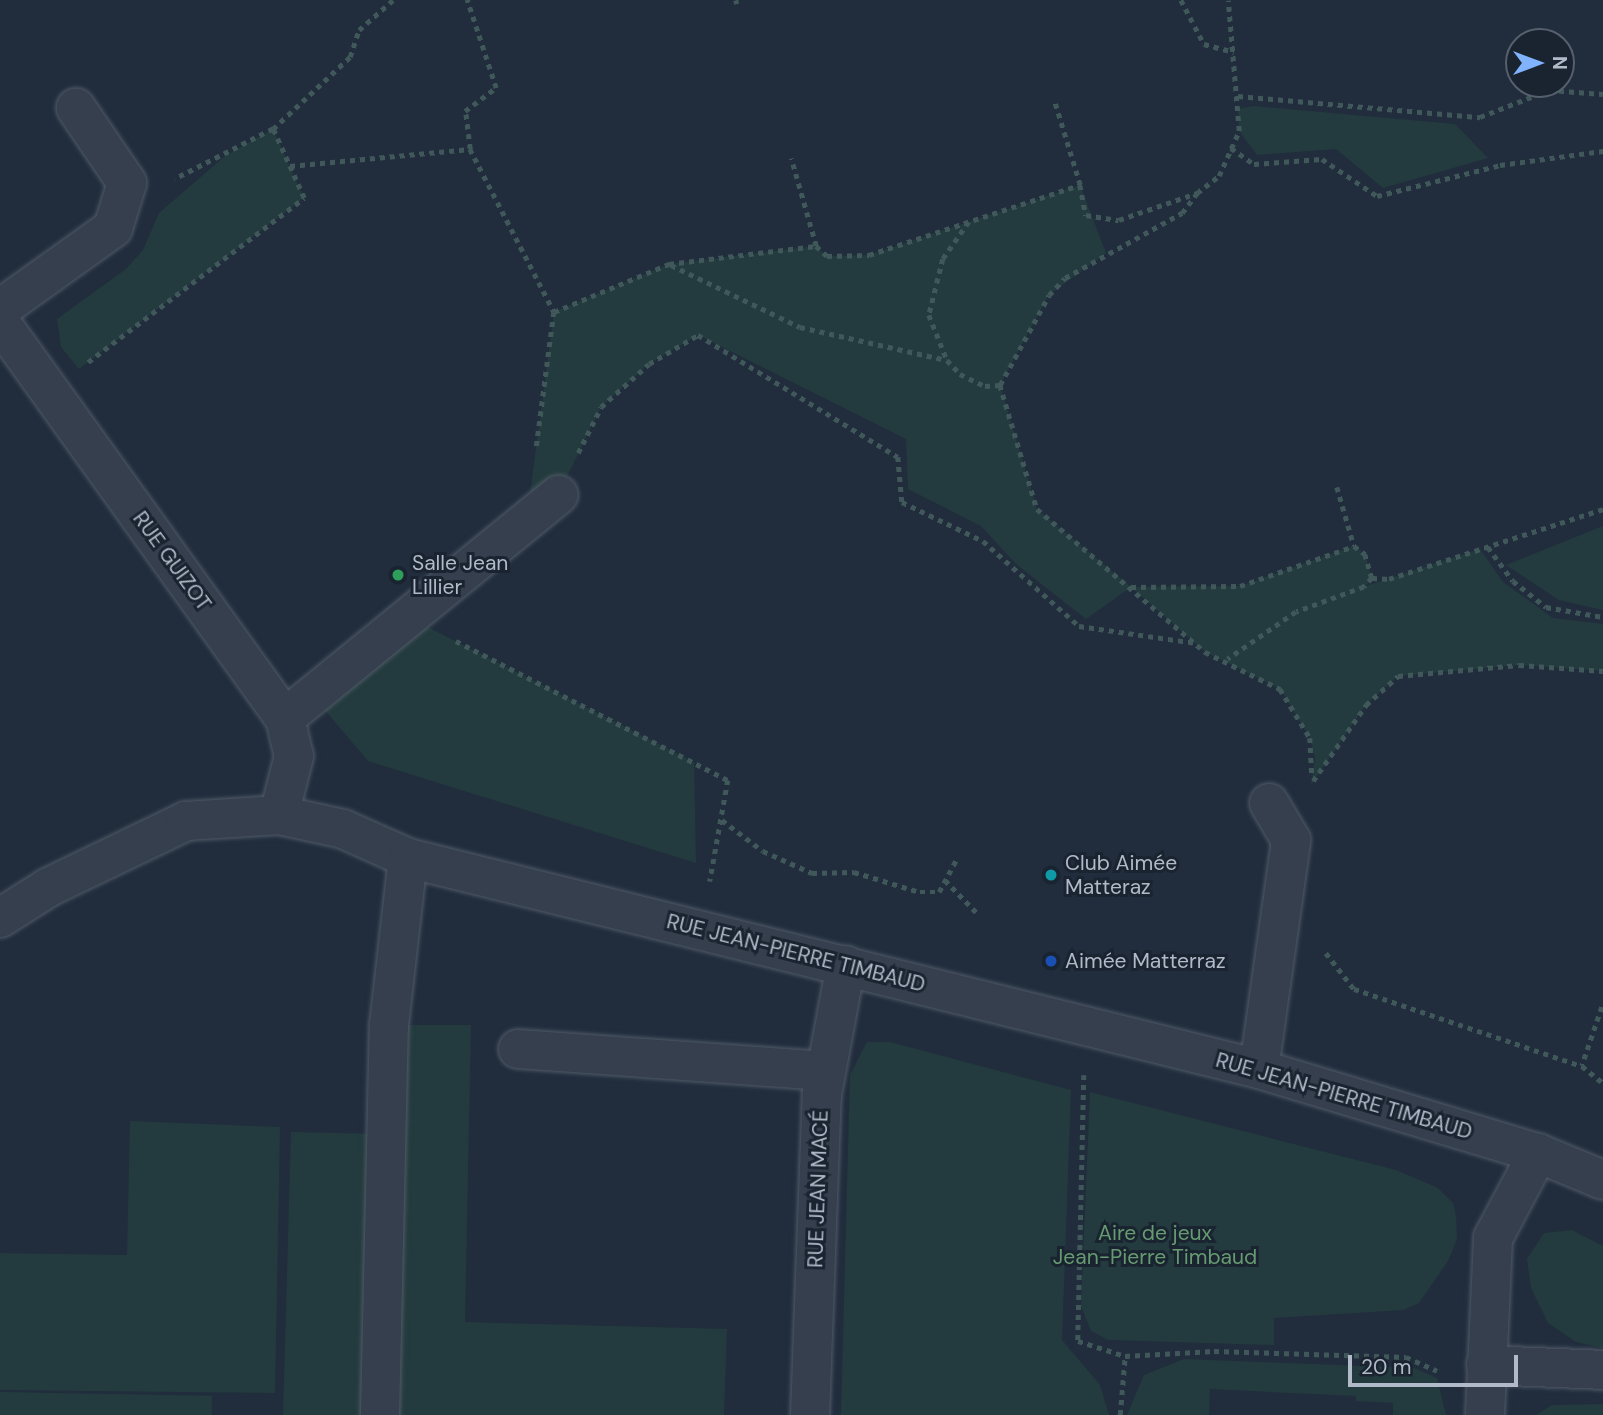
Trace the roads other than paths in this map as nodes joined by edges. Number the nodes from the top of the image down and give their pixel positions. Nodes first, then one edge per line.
1 (76, 108) dead end
2 (2, 327) edge
3 (558, 495) road end
4 (285, 718) junction
5 (1269, 803) dead end
6 (279, 815) junction
7 (408, 858) junction
8 (0, 918) edge
9 (846, 965) junction
10 (518, 1049) dead end
11 (1259, 1069) junction
12 (825, 1071) junction
13 (1538, 1153) junction
14 (1603, 1180) edge
15 (1486, 1365) junction
16 (1603, 1370) edge
17 (380, 1415) edge
18 (810, 1415) edge
19 (1485, 1415) edge

1 - 2 street
2 - 4 street, RUE GUIZOT
3 - 4 street
4 - 6 street, RUE GUIZOT
5 - 11 street
6 - 7 street, RUE JEAN-PIERRE TIMBAUD
6 - 8 street, RUE JEAN-PIERRE TIMBAUD
7 - 9 street, RUE JEAN-PIERRE TIMBAUD
7 - 17 street
9 - 11 street, RUE JEAN-PIERRE TIMBAUD
9 - 12 street, RUE JEAN MACÉ
10 - 12 street
11 - 13 street, RUE JEAN-PIERRE TIMBAUD
12 - 18 street, RUE JEAN MACÉ
13 - 14 street, RUE JEAN-PIERRE TIMBAUD
13 - 15 street
15 - 16 street
15 - 19 street

